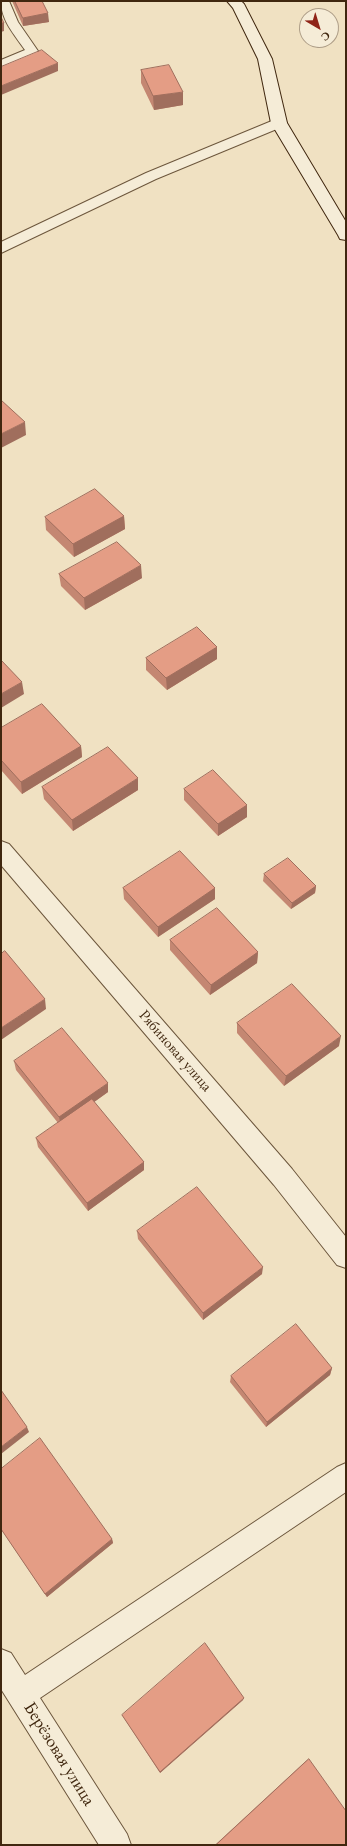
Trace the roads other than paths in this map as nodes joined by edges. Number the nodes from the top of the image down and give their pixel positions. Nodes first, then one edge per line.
1 (3, 1) edge
2 (234, 1) edge
3 (1, 65) edge
4 (279, 123) junction
5 (346, 235) edge
6 (1, 248) edge
7 (1, 850) edge
8 (346, 1256) edge
9 (346, 1476) edge
10 (1, 1663) edge
11 (21, 1694) junction
12 (116, 1845) edge

1 - 3 lane
2 - 4 street
4 - 5 street
4 - 6 street
7 - 8 street, Рябиновая улица
9 - 11 street
10 - 11 street, Берёзовая улица
11 - 12 street, Берёзовая улица

